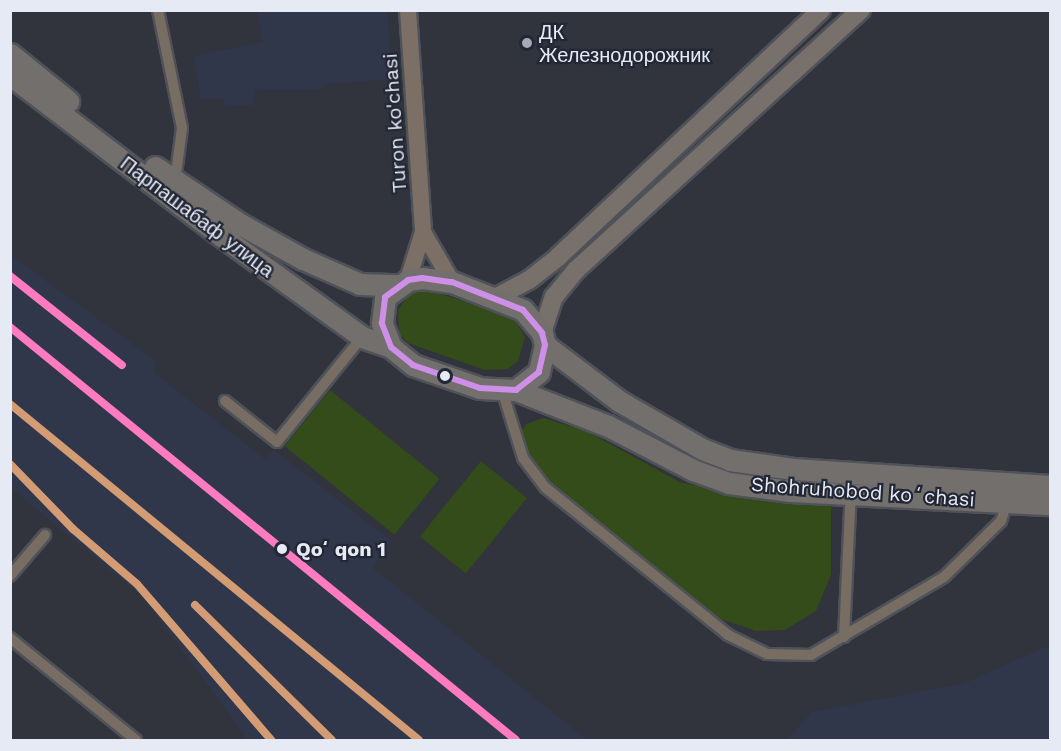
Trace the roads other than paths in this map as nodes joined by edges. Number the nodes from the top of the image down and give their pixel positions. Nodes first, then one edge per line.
1 (158, 10) edge
2 (408, 10) edge
3 (821, 10) edge
4 (861, 10) edge
5 (10, 54) edge
6 (10, 75) edge
7 (175, 183) junction
8 (423, 232) junction
9 (403, 282) junction
10 (452, 282) junction
11 (487, 295) junction
12 (362, 337) junction
13 (544, 339) junction
14 (391, 347) junction
15 (445, 376) joint
16 (509, 390) junction
17 (225, 401) dead end
18 (852, 483) junction
19 (1050, 486) edge
20 (1008, 502) junction
21 (1050, 504) edge
22 (45, 535) dead end
23 (10, 576) edge
24 (844, 637) junction
25 (10, 638) edge
26 (136, 741) edge

1 - 7 street
2 - 8 main road, Turon ko'chasi
3 - 11 main road
4 - 13 main road
5 - 7 highway, Парпашабаф улица
6 - 12 highway, Парпашабаф улица
7 - 9 highway, Парпашабаф улица
8 - 9 main road, Turon ko'chasi
8 - 10 main road, Turon ko'chasi
9 - 10 highway, Парпашабаф улица
9 - 14 highway
10 - 11 highway, Парпашабаф улица
11 - 13 highway, Shohruhobod koʻchasi
12 - 14 highway, Парпашабаф улица
12 - 17 street
13 - 16 highway
13 - 18 highway, Shohruhobod koʻchasi
14 - 15 highway, Парпашабаф улица
15 - 16 highway, Shohruhobod koʻchasi
16 - 18 highway, Shohruhobod koʻchasi
16 - 24 street
18 - 19 highway, Shohruhobod koʻchasi
18 - 20 highway, Shohruhobod koʻchasi
18 - 24 street
20 - 21 highway, Shohruhobod koʻchasi
20 - 24 street
22 - 23 street
25 - 26 street

